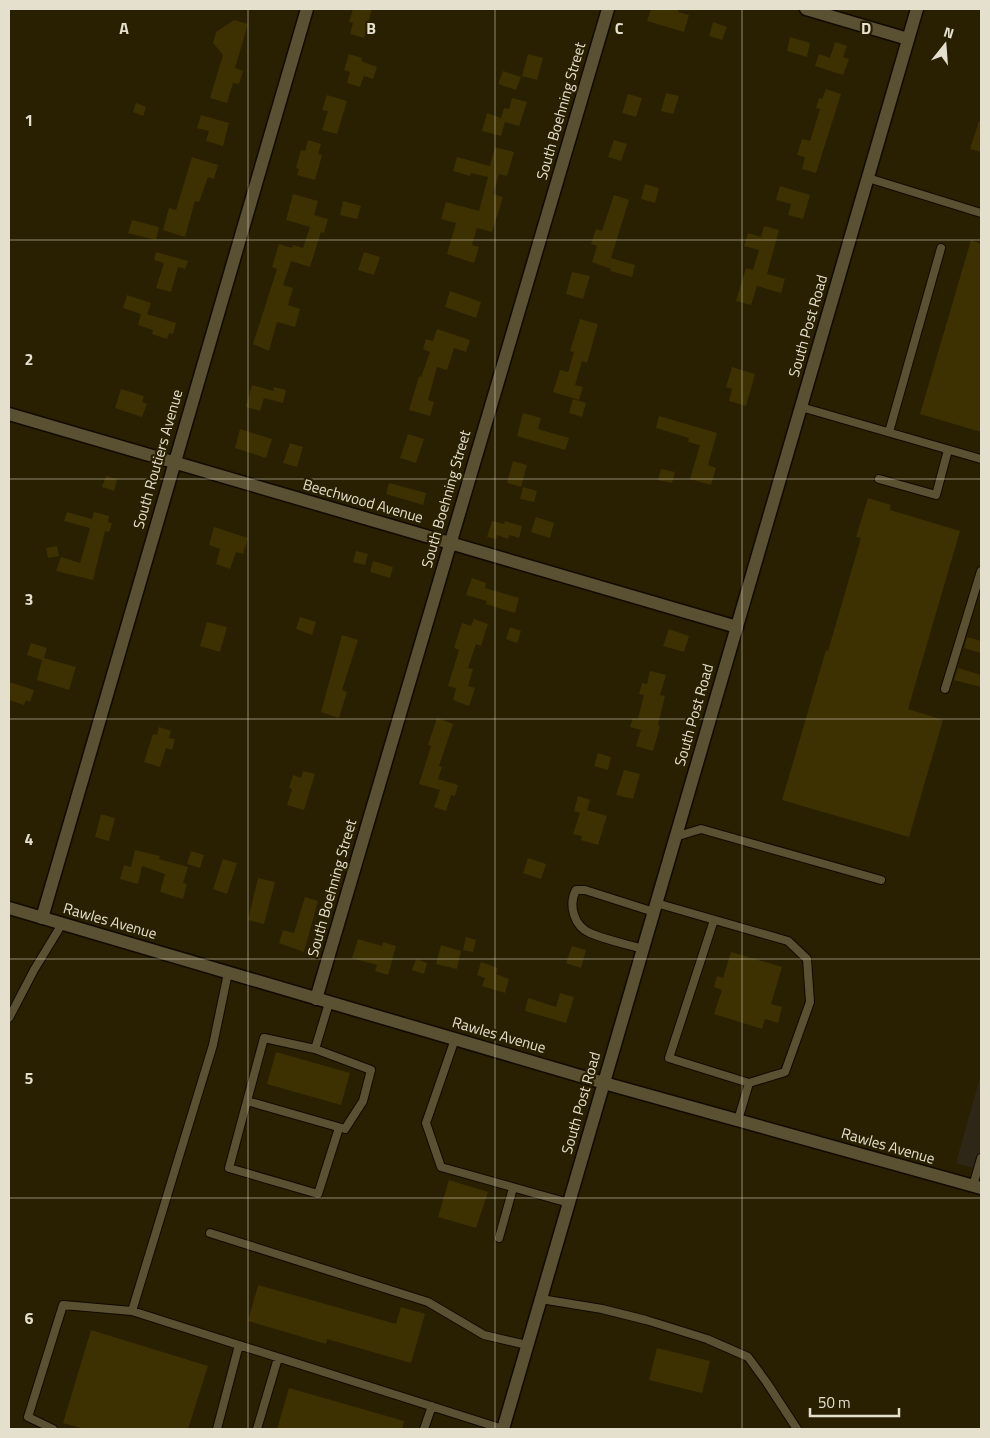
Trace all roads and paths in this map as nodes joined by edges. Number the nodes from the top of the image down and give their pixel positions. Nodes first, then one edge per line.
1 (307, 9) edge
2 (608, 9) edge
3 (806, 9) edge
4 (917, 9) edge
5 (908, 39) junction
6 (868, 178) junction
7 (981, 213) edge
8 (941, 248) dead end
9 (801, 406) junction
10 (9, 414) edge
11 (889, 432) junction
12 (948, 450) junction
13 (981, 459) edge
14 (174, 462) junction
15 (879, 479) dead end
16 (450, 543) junction
17 (981, 571) edge
18 (737, 627) junction
19 (945, 688) dead end
20 (675, 838) junction
21 (881, 880) dead end
22 (655, 907) junction
23 (9, 908) edge
24 (42, 918) junction
25 (714, 920) junction
26 (62, 924) junction
27 (643, 949) junction
28 (228, 973) junction
29 (316, 999) junction
30 (329, 1002) junction
31 (9, 1018) edge
32 (455, 1039) junction
33 (315, 1050) junction
34 (604, 1083) junction
35 (749, 1083) junction
36 (247, 1101) junction
37 (738, 1120) junction
38 (339, 1128) junction
39 (981, 1158) edge
40 (977, 1187) edge
41 (513, 1188) junction
42 (569, 1203) junction
43 (210, 1233) dead end
44 (499, 1238) dead end
45 (541, 1298) junction
46 (132, 1311) junction
47 (527, 1345) junction
48 (239, 1346) junction
49 (278, 1358) junction
50 (432, 1406) junction
51 (53, 1429) edge
52 (217, 1429) edge
53 (257, 1429) edge
54 (424, 1429) edge
55 (503, 1429) edge
56 (797, 1429) edge

1 - 14 street, South Routiers Avenue
2 - 16 street, South Boehning Street
3 - 5 street
4 - 5 street, South Post Road
5 - 6 street, South Post Road
6 - 7 lane
6 - 9 street, South Post Road
8 - 11 lane
9 - 11 lane
9 - 18 street, South Post Road
10 - 14 street, Beechwood Avenue
11 - 12 lane
12 - 13 lane
12 - 15 lane
14 - 16 street, Beechwood Avenue
14 - 24 street, South Routiers Avenue
16 - 18 street, Beechwood Avenue
16 - 29 street, South Boehning Street
17 - 19 lane
18 - 20 street, South Post Road
20 - 21 lane
20 - 22 street, South Post Road
22 - 25 lane
22 - 27 street, South Post Road
22 - 27 lane
23 - 24 street, Rawles Avenue
24 - 26 street, Rawles Avenue
25 - 35 lane
25 - 35 lane
26 - 28 street, Rawles Avenue
26 - 31 lane
27 - 34 street, South Post Road
28 - 29 street, Rawles Avenue
28 - 46 lane
29 - 30 street, Rawles Avenue
30 - 32 street, Rawles Avenue
30 - 33 lane
32 - 34 street, Rawles Avenue
32 - 41 lane
33 - 36 lane
33 - 38 lane
34 - 37 street, Rawles Avenue
34 - 42 street, South Post Road
35 - 37 lane
36 - 38 lane
36 - 38 lane
37 - 40 street, Rawles Avenue
39 - 40 lane
41 - 42 lane
41 - 44 lane
42 - 45 street, South Post Road
43 - 47 lane
45 - 47 street, South Post Road
45 - 56 lane
46 - 48 lane
46 - 51 lane
47 - 55 street, South Post Road
48 - 49 lane
48 - 52 lane
49 - 50 lane
49 - 53 lane
50 - 54 lane
50 - 55 lane

